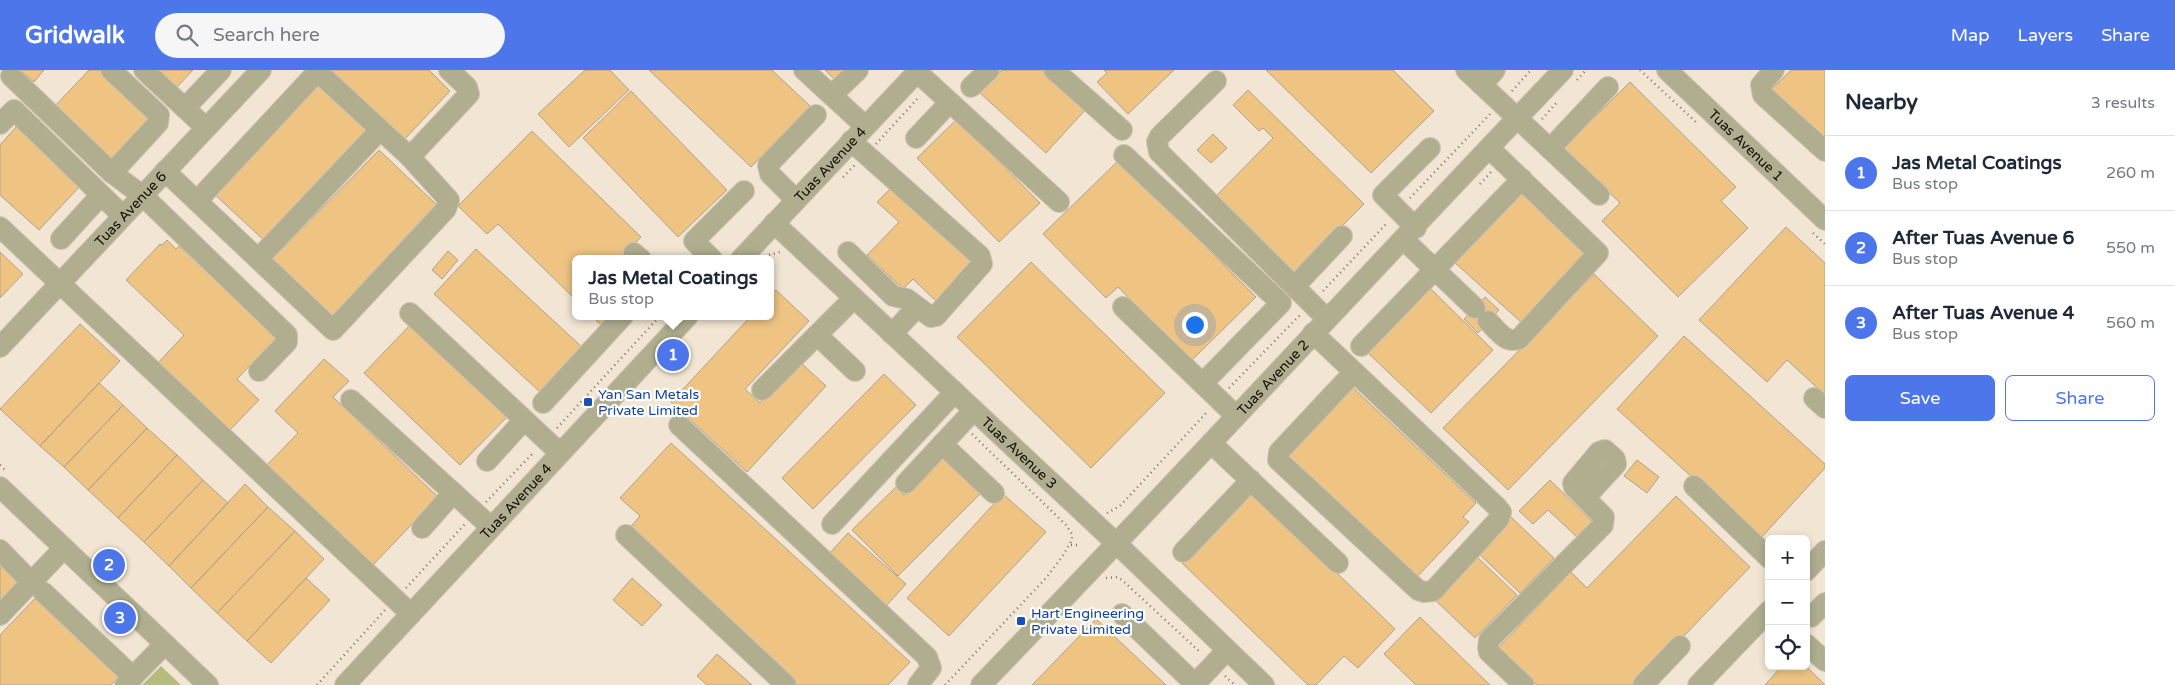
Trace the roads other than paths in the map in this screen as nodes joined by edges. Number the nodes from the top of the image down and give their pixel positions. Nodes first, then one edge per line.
1 (111, 70) edge
2 (144, 70) edge
3 (221, 70) edge
4 (261, 70) edge
5 (449, 70) edge
6 (804, 70) edge
7 (858, 70) edge
8 (989, 70) edge
9 (1054, 70) edge
10 (1466, 70) edge
11 (1495, 70) edge
12 (1563, 70) edge
13 (1667, 70) edge
14 (1774, 70) edge
15 (319, 71) edge
16 (918, 71) edge
17 (11, 76) dead end
18 (1216, 81) dead end
19 (1482, 85) junction
20 (971, 88) dead end
21 (1608, 88) dead end
22 (832, 96) junction
23 (950, 102) junction
24 (185, 108) junction
25 (816, 115) dead end
26 (1517, 118) junction
27 (0, 124) edge
28 (865, 126) junction
29 (206, 128) junction
30 (380, 130) junction
31 (1122, 130) dead end
32 (916, 138) dead end
33 (851, 141) junction
34 (1430, 148) dead end
35 (1489, 148) junction
36 (1550, 149) junction
37 (1825, 151) edge
38 (1124, 155) dead end
39 (410, 157) junction
40 (165, 172) junction
41 (112, 173) junction
42 (1522, 178) junction
43 (744, 191) dead end
44 (101, 195) junction
45 (1599, 195) dead end
46 (142, 196) junction
47 (796, 200) junction
48 (197, 201) junction
49 (1059, 202) dead end
50 (123, 216) junction
51 (1825, 220) edge
52 (774, 223) junction
53 (0, 227) edge
54 (1409, 233) junction
55 (1342, 236) dead end
56 (61, 239) dead end
57 (848, 252) dead end
58 (708, 255) edge
59 (745, 255) edge
60 (258, 259) junction
61 (1435, 270) junction
62 (60, 282) junction
63 (1295, 286) junction
64 (854, 298) junction
65 (1123, 307) dead end
66 (917, 308) junction
67 (410, 313) dead end
68 (1328, 319) junction
69 (619, 320) edge
70 (684, 320) edge
71 (1313, 333) junction
72 (892, 334) junction
73 (817, 335) junction
74 (1361, 346) dead end
75 (0, 347) edge
76 (259, 371) dead end
77 (855, 371) dead end
78 (1354, 372) junction
79 (1203, 383) junction
80 (762, 390) dead end
81 (955, 392) junction
82 (351, 400) dead end
83 (542, 402) dead end
84 (974, 410) junction
85 (1236, 416) junction
86 (524, 420) junction
87 (679, 425) dead end
88 (1212, 443) junction
89 (942, 444) junction
90 (560, 453) junction
91 (487, 461) dead end
92 (1251, 480) junction
93 (906, 483) dead end
94 (1694, 486) dead end
95 (0, 487) edge
96 (453, 493) junction
97 (994, 493) dead end
98 (1585, 498) dead end
99 (832, 524) dead end
100 (491, 527) junction
101 (422, 528) dead end
102 (626, 535) dead end
103 (1117, 544) junction
104 (64, 548) junction
105 (0, 550) edge
106 (1825, 551) edge
107 (1183, 552) dead end
108 (1765, 554) edge
109 (1338, 563) dead end
110 (1810, 567) edge
111 (37, 587) junction
112 (1825, 602) edge
113 (411, 614) junction
114 (1122, 614) dead end
115 (0, 615) edge
116 (1765, 615) edge
117 (1811, 617) dead end
118 (165, 644) junction
119 (1680, 646) dead end
120 (1810, 648) edge
121 (1227, 650) junction
122 (1825, 661) edge
123 (129, 681) edge
124 (1194, 684) edge
125 (1702, 684) edge
126 (208, 685) edge
127 (345, 685) edge
128 (786, 685) edge
129 (918, 685) edge
130 (981, 685) edge
131 (1264, 685) edge
132 (1524, 685) edge
133 (1643, 685) edge

1 - 41 street
2 - 24 street
3 - 24 street
4 - 29 street, Tuas Avenue 6
5 - 39 street
6 - 22 street
7 - 22 street
8 - 20 street
9 - 31 street
10 - 19 street
11 - 19 street
12 - 26 street, Tuas Avenue 2
13 - 51 street, Tuas Avenue 1
14 - 37 street
15 - 30 street
15 - 48 street
16 - 23 street
16 - 28 street, Tuas Avenue 4
17 - 41 street
18 - 63 street
19 - 26 street
21 - 36 street
22 - 28 street
23 - 32 street
23 - 49 street
24 - 29 street
25 - 47 street
26 - 35 street, Tuas Avenue 2
26 - 36 street
27 - 44 street
28 - 33 street, Tuas Avenue 4
29 - 40 street, Tuas Avenue 6
30 - 39 street
30 - 60 street
33 - 47 street, Tuas Avenue 4
33 - 66 street
34 - 54 street
35 - 42 street
35 - 54 street, Tuas Avenue 2
36 - 45 street
38 - 79 street
39 - 60 street
40 - 46 street, Tuas Avenue 6
40 - 48 street
41 - 46 street
42 - 61 street
42 - 61 street
43 - 58 street
44 - 50 street
44 - 56 street
46 - 50 street, Tuas Avenue 6
46 - 76 street
47 - 52 street, Tuas Avenue 4
48 - 60 street
50 - 62 street, Tuas Avenue 6
52 - 59 street, Tuas Avenue 4
52 - 64 street, Tuas Avenue 3
53 - 62 street
54 - 61 street
54 - 68 street, Tuas Avenue 2
55 - 63 street
57 - 66 street
61 - 74 street
62 - 75 street, Tuas Avenue 6
62 - 113 street
63 - 68 street
64 - 72 street, Tuas Avenue 3
64 - 73 street
65 - 79 street
66 - 72 street
67 - 86 street
68 - 71 street, Tuas Avenue 2
69 - 83 street
70 - 90 street, Tuas Avenue 4
71 - 78 street
71 - 85 street, Tuas Avenue 2
72 - 81 street, Tuas Avenue 3
73 - 77 street
73 - 80 street
78 - 78 street
79 - 85 street
81 - 84 street, Tuas Avenue 3
81 - 99 street
82 - 96 street
84 - 89 street
84 - 103 street, Tuas Avenue 3
85 - 88 street, Tuas Avenue 2
86 - 90 street
86 - 91 street
87 - 129 street
88 - 92 street
88 - 103 street, Tuas Avenue 2
89 - 93 street
89 - 97 street
90 - 100 street, Tuas Avenue 4
92 - 107 street
92 - 109 street
94 - 108 street
95 - 104 street
96 - 100 street
96 - 101 street
98 - 132 street
100 - 113 street, Tuas Avenue 4
102 - 128 street
103 - 121 street, Tuas Avenue 3
103 - 130 street, Tuas Avenue 2
104 - 111 street
104 - 118 street
105 - 111 street
106 - 110 street
111 - 115 street
111 - 123 street
112 - 117 street
113 - 127 street, Tuas Avenue 4
114 - 124 street
116 - 125 street
118 - 123 street
118 - 126 street
119 - 133 street
120 - 122 street
121 - 124 street
121 - 131 street, Tuas Avenue 3

